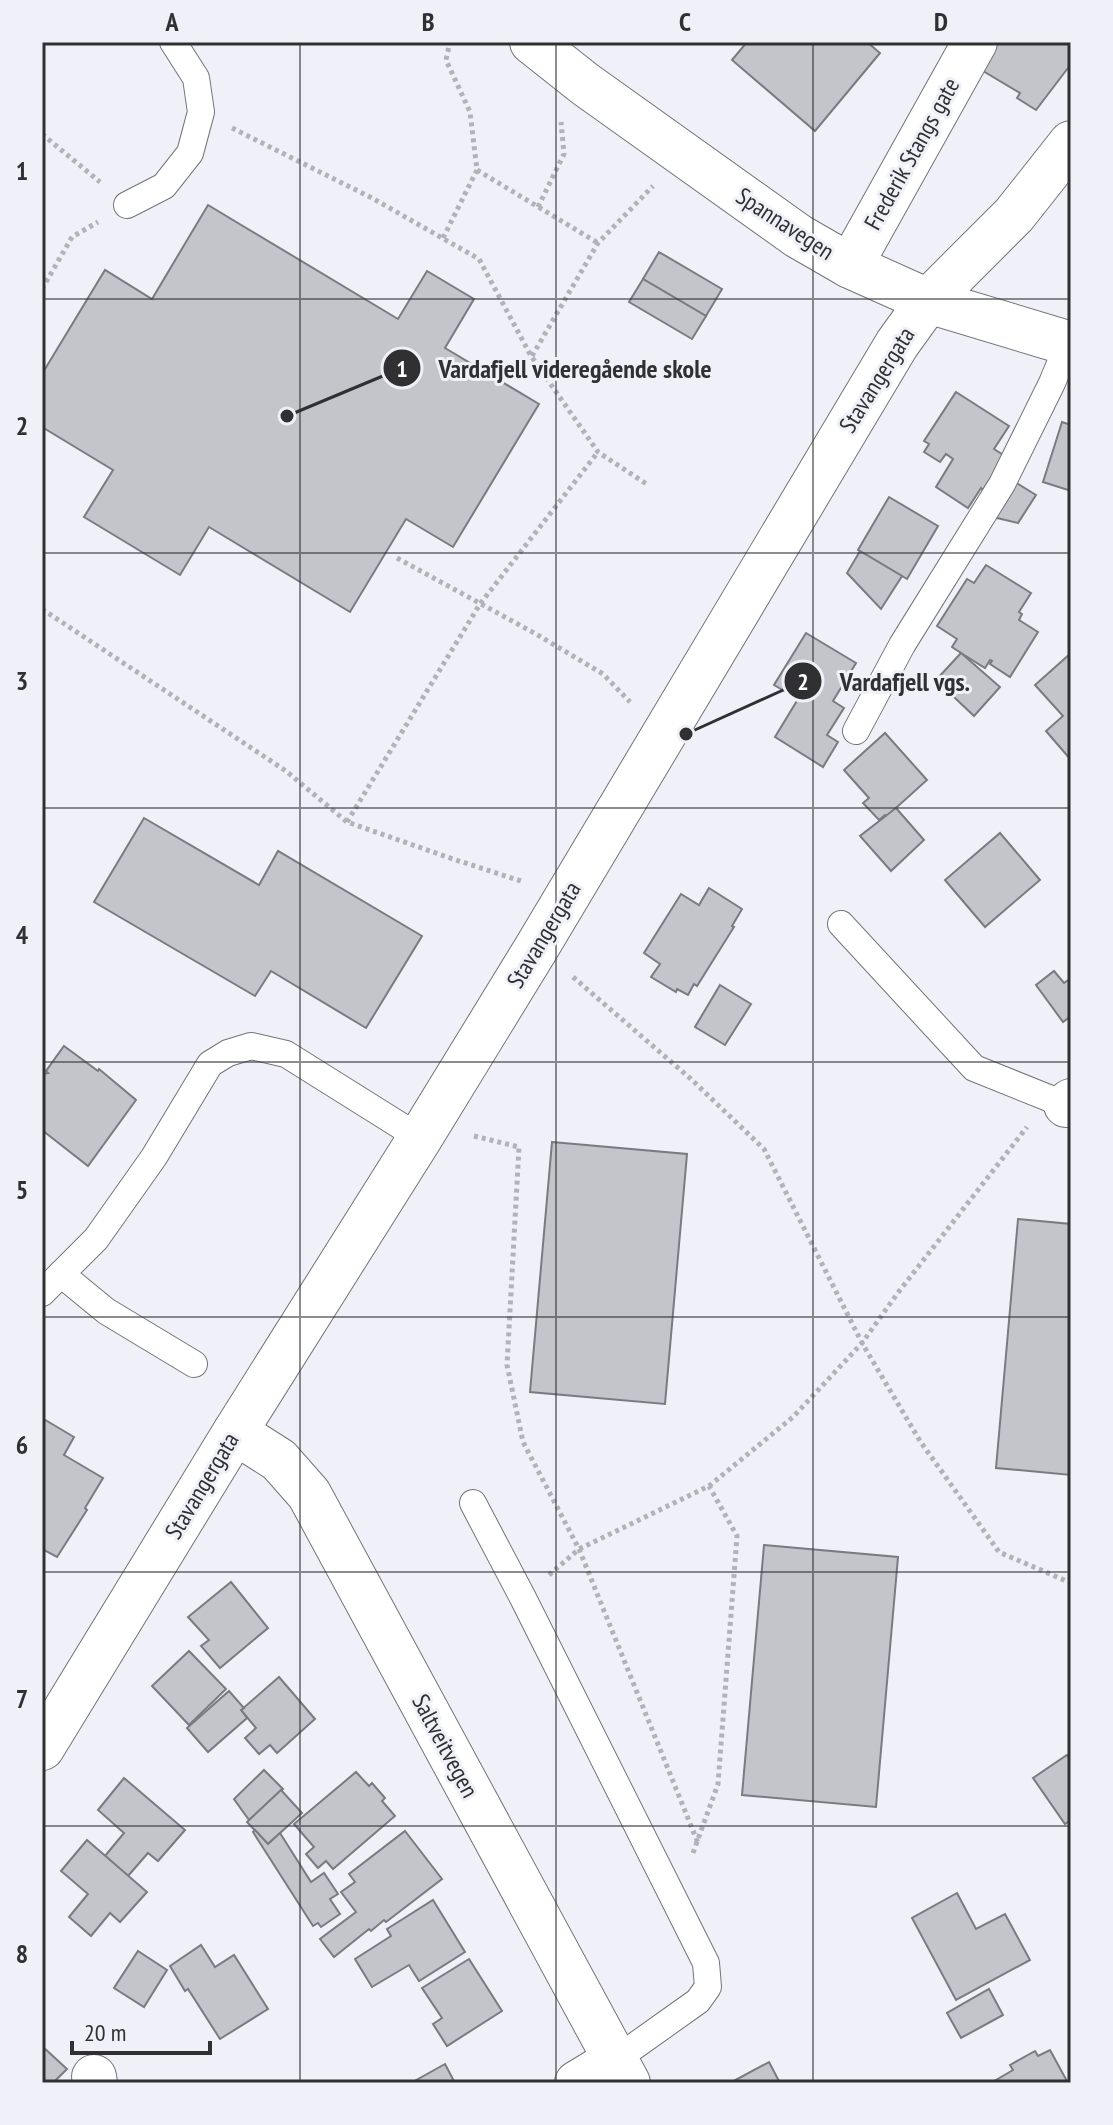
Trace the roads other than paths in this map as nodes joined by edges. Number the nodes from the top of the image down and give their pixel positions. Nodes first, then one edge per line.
1 (173, 42) edge
2 (532, 42) edge
3 (975, 42) edge
4 (1071, 143) edge
5 (127, 205) road end
6 (850, 266) junction
7 (928, 301) junction
8 (1070, 344) edge
9 (856, 731) dead end
10 (841, 924) dead end
11 (1069, 1103) edge
12 (428, 1126) junction
13 (61, 1274) junction
14 (42, 1293) edge
15 (194, 1364) dead end
16 (235, 1432) junction
17 (473, 1503) dead end
18 (42, 1748) edge
19 (621, 2071) edge
20 (577, 2083) edge

1 - 5 lane
2 - 6 street, Spannavegen
3 - 6 street, Frederik Stangs gate
4 - 7 street, Stavangergata
6 - 7 street, Spannavegen
7 - 8 street, Spannavegen
7 - 12 street, Stavangergata
8 - 9 lane
10 - 11 lane
12 - 13 lane
12 - 16 street, Stavangergata
13 - 14 lane
13 - 15 lane
16 - 18 street, Stavangergata
16 - 19 street, Saltveitvegen
17 - 19 lane
19 - 20 street

